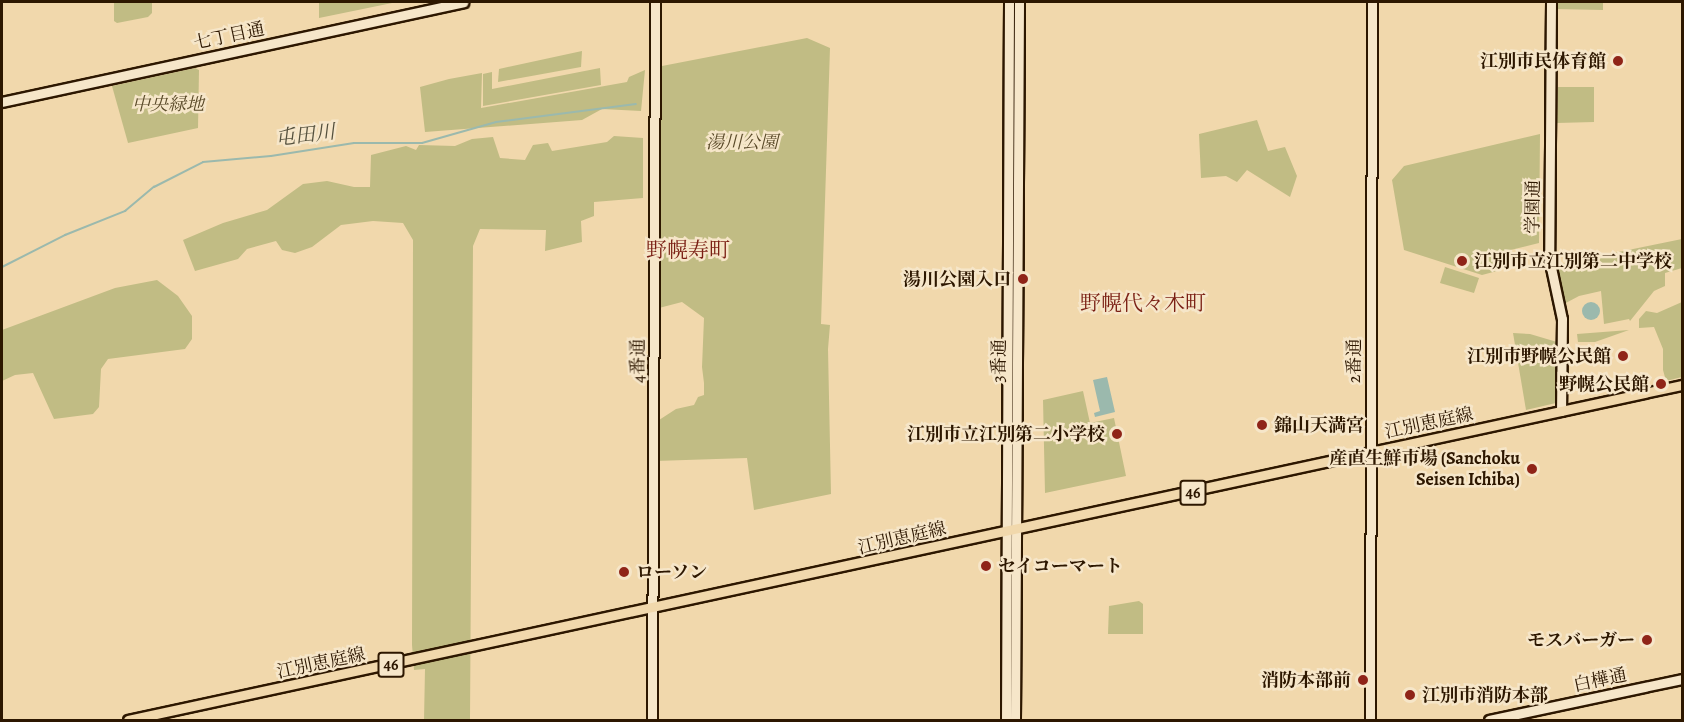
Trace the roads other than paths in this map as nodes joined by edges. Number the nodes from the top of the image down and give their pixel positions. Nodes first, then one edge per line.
1 (463, 2) edge
2 (655, 2) edge
3 (1009, 2) edge
4 (1018, 2) edge
5 (1372, 2) edge
6 (1551, 2) edge
7 (2, 102) edge
8 (1683, 385) edge
9 (1561, 411) junction
10 (1370, 453) junction
11 (1010, 531) junction
12 (653, 609) junction
13 (1683, 680) edge
14 (128, 720) edge
15 (652, 720) edge
16 (1006, 720) edge
17 (1015, 720) edge
18 (1370, 720) edge
19 (1489, 720) edge

1 - 7 street, 七丁目通
2 - 12 street, 4番通
3 - 11 street, 3番通
4 - 11 street, 3番通
5 - 10 street, 2番通
6 - 9 street, 学園通
8 - 9 main road, 江別恵庭線 / 46
9 - 10 main road, 江別恵庭線 / 46
10 - 11 main road, 江別恵庭線 / 46
10 - 18 street, 2番通
11 - 12 main road, 江別恵庭線 / 46
11 - 16 street, 3番通
11 - 17 street, 3番通
12 - 14 main road, 江別恵庭線 / 46
12 - 15 street, 4番通
13 - 19 street, 白樺通

